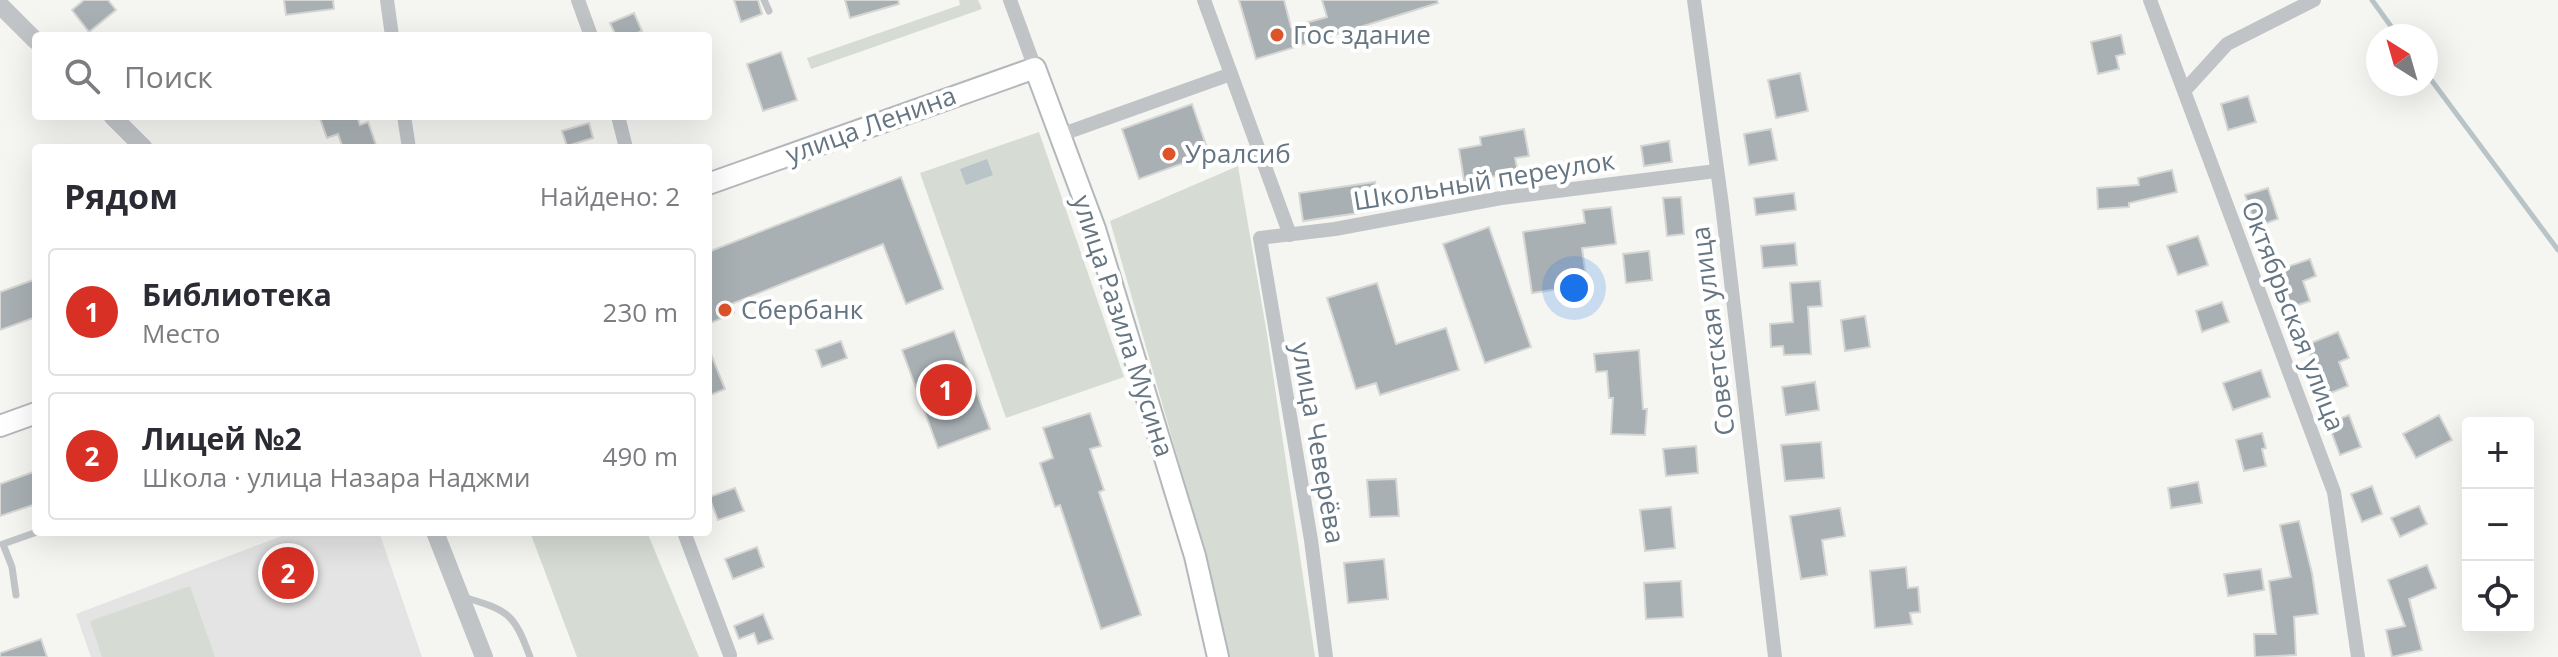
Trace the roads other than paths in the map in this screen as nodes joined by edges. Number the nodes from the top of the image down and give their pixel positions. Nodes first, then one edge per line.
1 (387, 0) edge
2 (578, 0) edge
3 (764, 0) edge
4 (1010, 0) edge
5 (1204, 0) edge
6 (1694, 0) edge
7 (2150, 0) edge
8 (2314, 0) edge
9 (0, 5) edge
10 (769, 11) dead end
11 (391, 32) edge
12 (590, 32) edge
13 (32, 37) edge
14 (1035, 68) junction
15 (1231, 74) junction
16 (2185, 90) junction
17 (116, 120) edge
18 (405, 120) edge
19 (619, 120) edge
20 (1060, 135) junction
21 (140, 144) edge
22 (408, 144) edge
23 (625, 144) edge
24 (1716, 171) junction
25 (712, 183) edge
26 (1290, 235) junction
27 (1260, 238) joint
28 (32, 414) edge
29 (0, 426) edge
30 (32, 534) edge
31 (437, 536) edge
32 (685, 536) edge
33 (16, 595) dead end
34 (460, 596) junction
35 (730, 655) edge
36 (484, 657) edge
37 (530, 657) edge
38 (1218, 657) edge
39 (1326, 657) edge
40 (1775, 657) edge
41 (2358, 657) edge

1 - 11 street
2 - 12 street
3 - 10 lane
4 - 14 street, улица Разила Мусина
5 - 15 street
6 - 24 street, Советская улица
7 - 16 street, Октябрьская улица
8 - 16 street
9 - 13 street
14 - 20 main road, улица Разила Мусина
14 - 25 main road, улица Ленина
15 - 20 street
15 - 26 street
16 - 41 street, Октябрьская улица
17 - 21 street
18 - 22 street
19 - 23 street
20 - 38 main road, улица Разила Мусина
24 - 26 street, Школьный переулок
24 - 40 street, Советская улица
26 - 27 street, Школьный переулок
27 - 39 street, улица Чеверёва
28 - 29 main road
30 - 33 lane
31 - 34 street
32 - 35 street
34 - 36 street
34 - 37 lane

